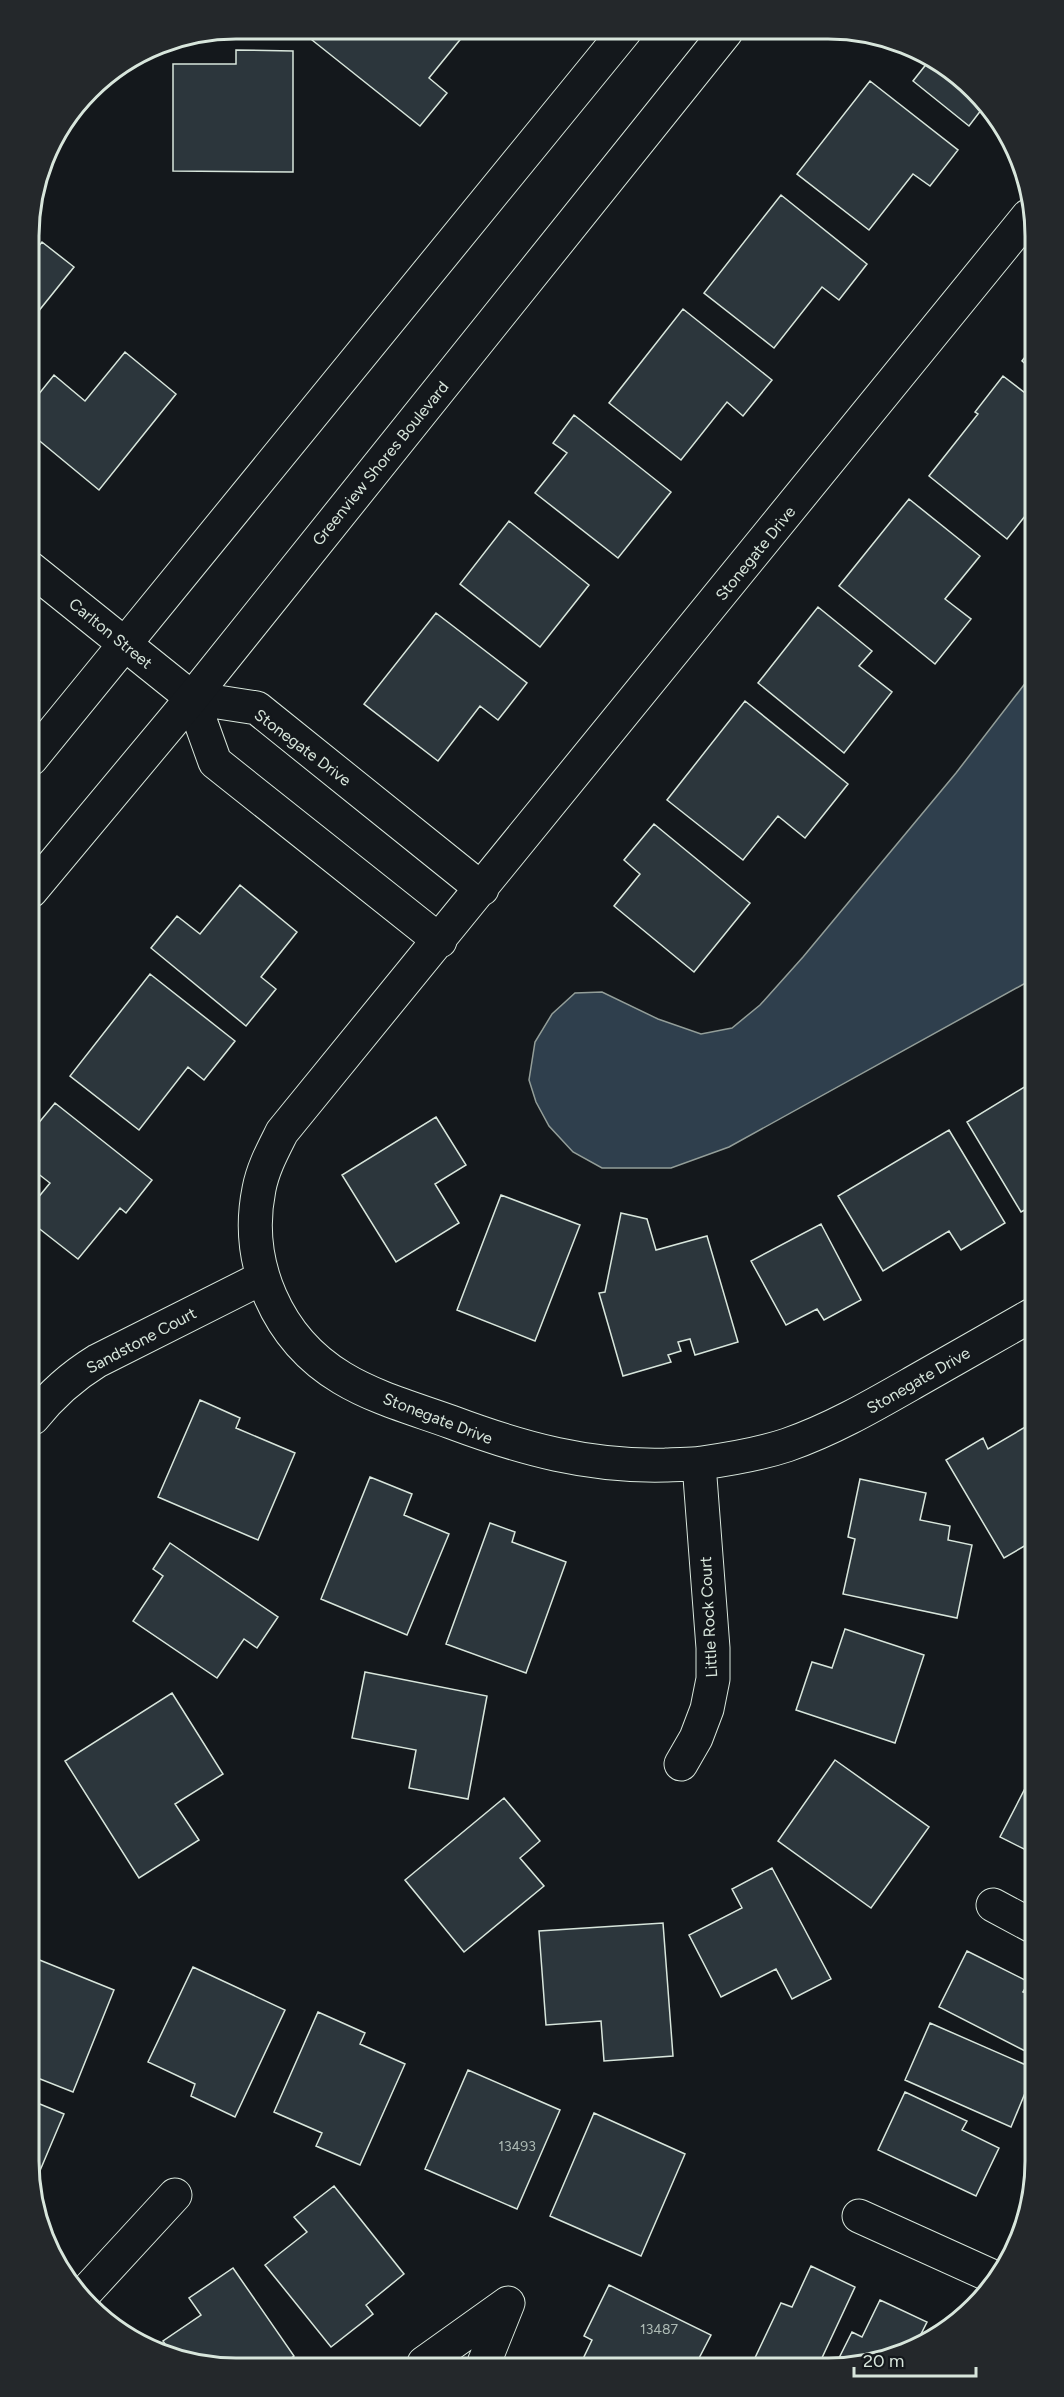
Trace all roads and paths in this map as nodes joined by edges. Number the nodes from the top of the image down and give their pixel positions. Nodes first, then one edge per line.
1 (618, 39) edge
2 (720, 39) edge
3 (1024, 221) edge
4 (39, 575) edge
5 (124, 643) junction
6 (192, 698) junction
7 (39, 749) edge
8 (39, 881) edge
9 (482, 889) junction
10 (440, 940) junction
11 (262, 1278) junction
12 (1025, 1319) edge
13 (39, 1410) edge
14 (699, 1464) junction
15 (681, 1764) dead end
16 (993, 1905) dead end
17 (1025, 1922) edge
18 (175, 2196) dead end
19 (859, 2216) dead end
20 (988, 2275) edge
21 (88, 2290) edge
22 (431, 2358) edge
23 (486, 2358) edge

1 - 5 street
2 - 6 street, Greenview Shores Boulevard
3 - 9 street, Stonegate Drive
4 - 5 street, Carlton Street
5 - 6 street, Carlton Street
5 - 7 street
6 - 8 street, Greenview Shores Boulevard
6 - 9 street, Stonegate Drive
6 - 10 street
9 - 10 street, Stonegate Drive
10 - 11 street, Stonegate Drive
11 - 13 street, Sandstone Court
11 - 14 street, Stonegate Drive
12 - 14 street, Stonegate Drive
14 - 15 street, Little Rock Court
16 - 17 street
18 - 21 street
19 - 20 street
22 - 23 street

